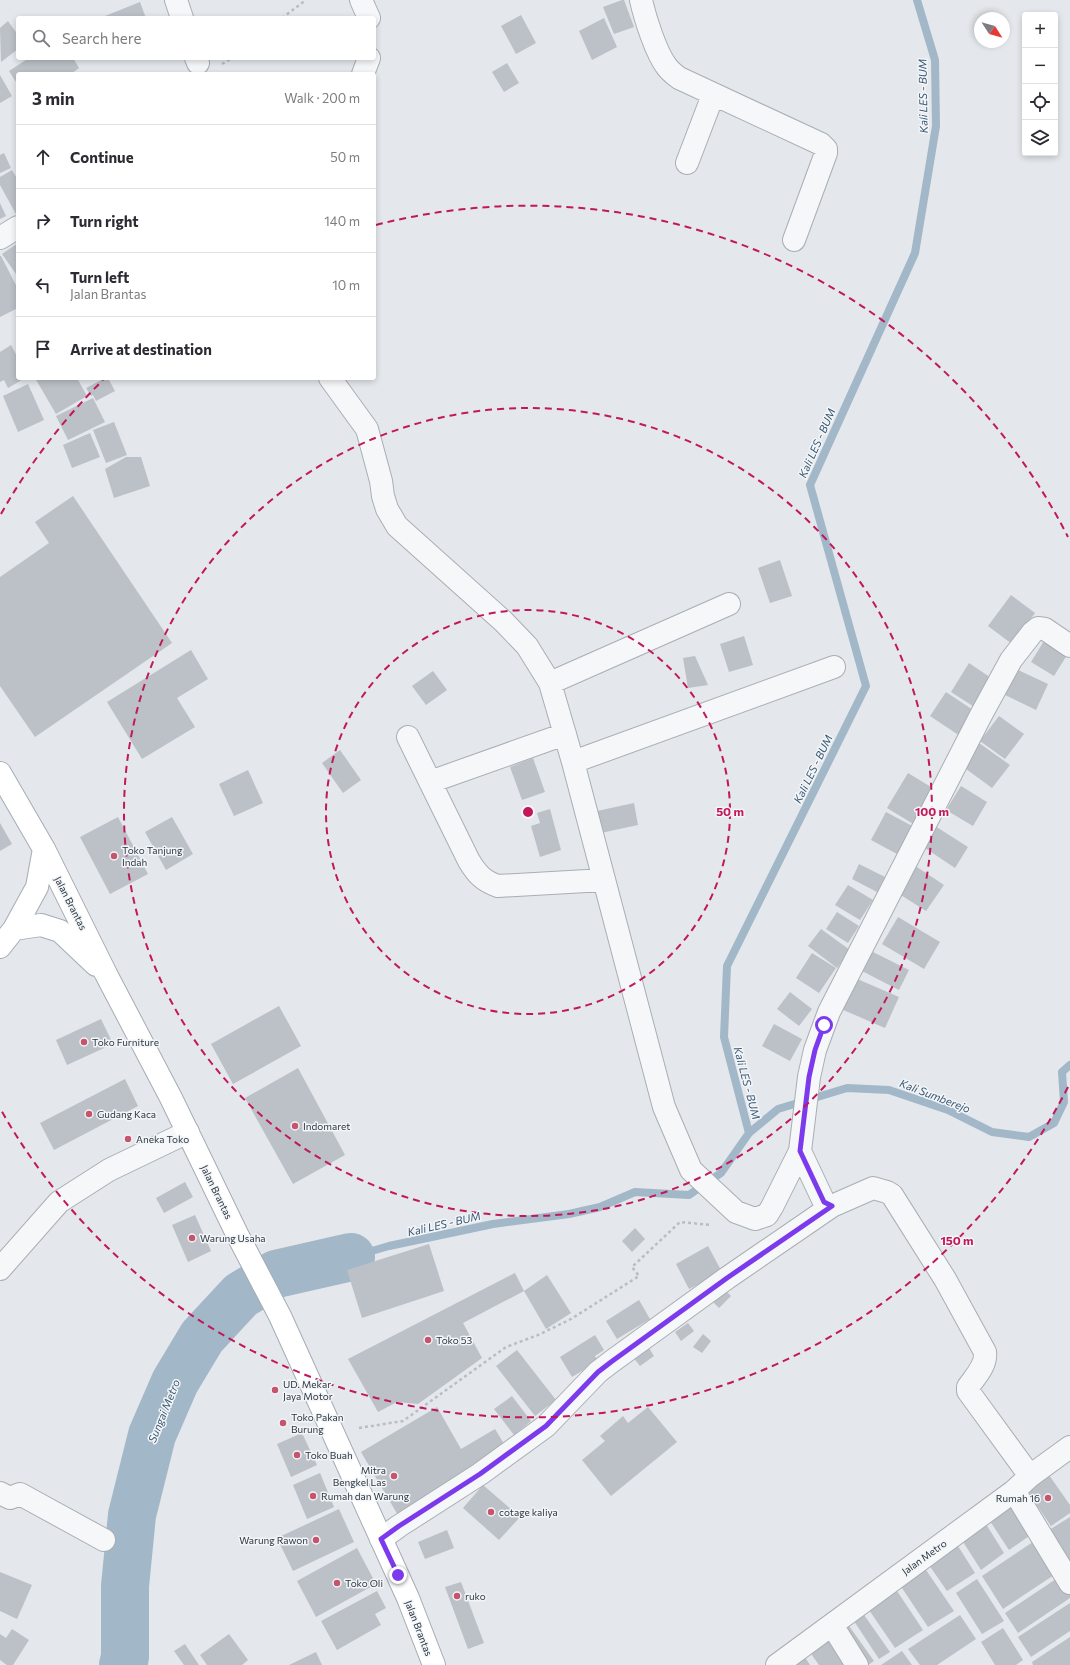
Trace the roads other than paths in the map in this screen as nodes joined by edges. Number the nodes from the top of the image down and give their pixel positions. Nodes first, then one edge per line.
1 (176, 0) edge
2 (361, 0) edge
3 (641, 0) edge
4 (181, 16) edge
5 (368, 16) edge
6 (368, 60) edge
7 (364, 72) edge
8 (713, 95) junction
9 (688, 163) dead end
10 (16, 228) edge
11 (0, 238) edge
12 (794, 240) dead end
13 (331, 380) edge
14 (729, 604) dead end
15 (1070, 646) edge
16 (834, 667) dead end
17 (550, 682) junction
18 (566, 734) junction
19 (408, 737) dead end
20 (573, 762) junction
21 (0, 773) edge
22 (430, 782) junction
23 (44, 849) junction
24 (604, 880) junction
25 (14, 928) junction
26 (0, 948) edge
27 (106, 974) junction
28 (188, 1132) junction
29 (800, 1151) junction
30 (832, 1206) junction
31 (0, 1269) edge
32 (1070, 1447) edge
33 (1030, 1476) junction
34 (1014, 1491) junction
35 (0, 1492) edge
36 (381, 1539) junction
37 (104, 1540) dead end
38 (1070, 1583) edge
39 (832, 1625) junction
40 (434, 1665) edge
41 (777, 1665) edge
42 (857, 1665) edge

1 - 4 street
2 - 5 street
3 - 8 street
6 - 7 street
8 - 9 street
8 - 12 street
10 - 11 street
13 - 17 street
14 - 17 street
15 - 29 street
16 - 20 street
17 - 18 street
18 - 20 street
18 - 22 street
19 - 22 street
20 - 24 street
21 - 23 main road, Jalan Brantas
22 - 24 street
23 - 25 main road
23 - 27 main road, Jalan Brantas
24 - 29 street
25 - 26 main road
25 - 27 main road
27 - 28 main road, Jalan Brantas
28 - 31 street
28 - 36 main road, Jalan Brantas
29 - 30 street
30 - 33 street
30 - 36 street
32 - 33 street, Jalan Metro
33 - 34 street, Jalan Metro
34 - 38 street
34 - 39 street, Jalan Metro
35 - 37 street
36 - 40 main road, Jalan Brantas
39 - 41 street, Jalan Metro
39 - 42 street

